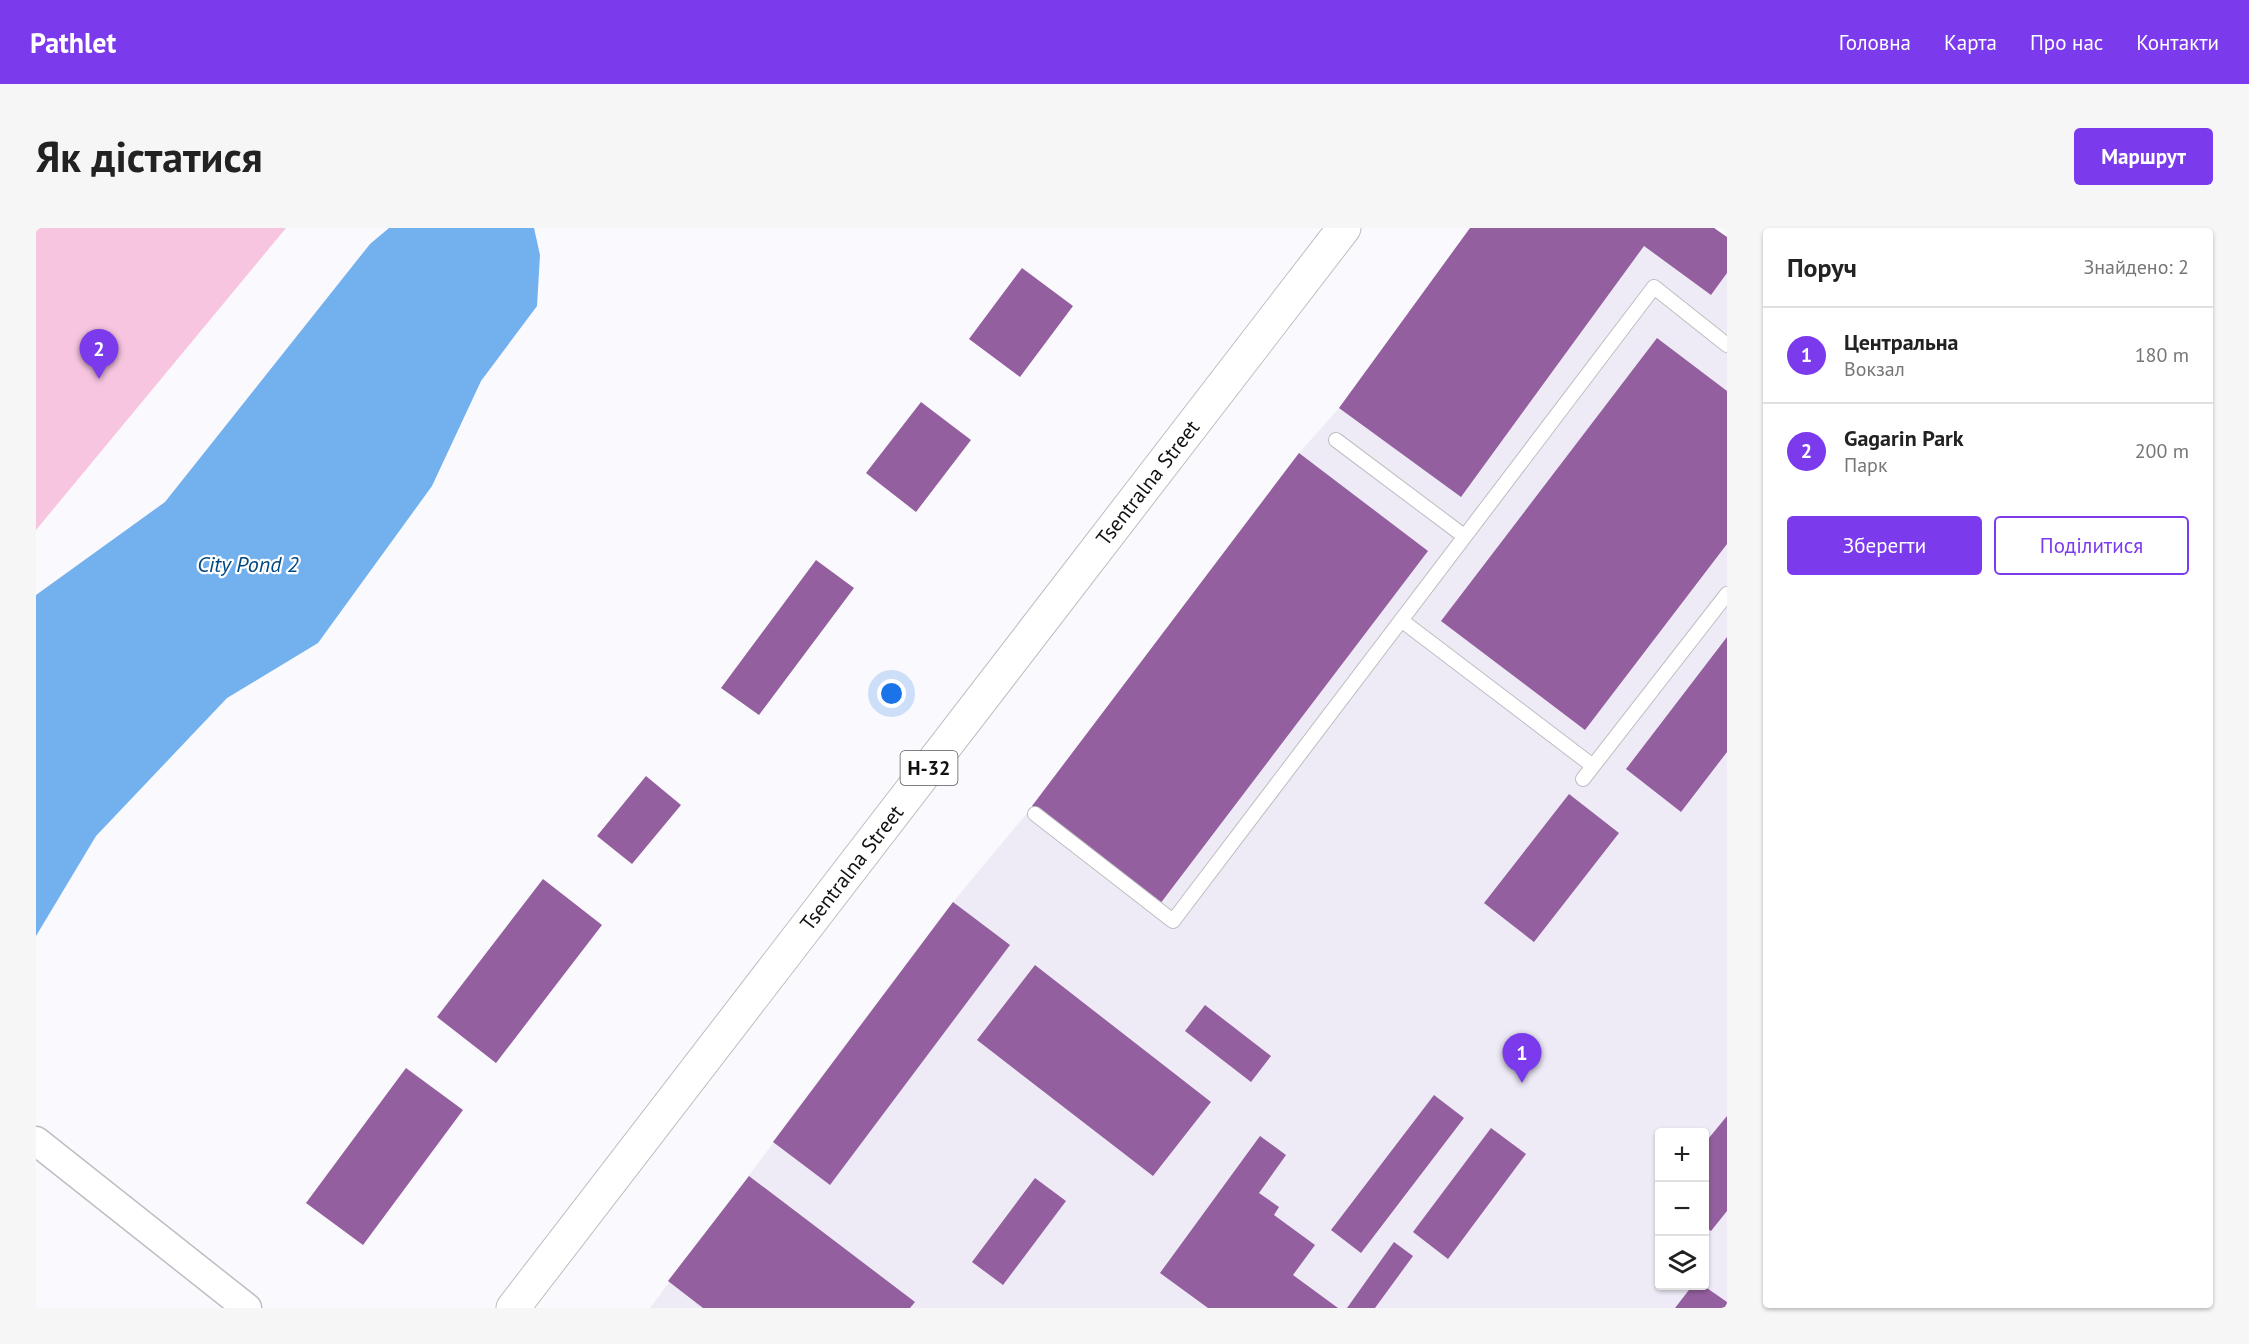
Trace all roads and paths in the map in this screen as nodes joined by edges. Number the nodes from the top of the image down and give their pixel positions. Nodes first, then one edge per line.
1 (1344, 228) edge
2 (1727, 345) edge
3 (1336, 440) dead end
4 (1464, 536) junction
5 (1727, 594) edge
6 (1401, 620) junction
7 (1593, 766) junction
8 (1583, 779) dead end
9 (1035, 814) dead end
10 (36, 1141) edge
11 (248, 1308) edge
12 (513, 1308) edge

1 - 12 main road, Tsentralna Street / Н-32
2 - 4 lane
3 - 4 lane
4 - 6 lane
5 - 7 lane
6 - 7 lane
6 - 9 lane
7 - 8 lane
10 - 11 street

